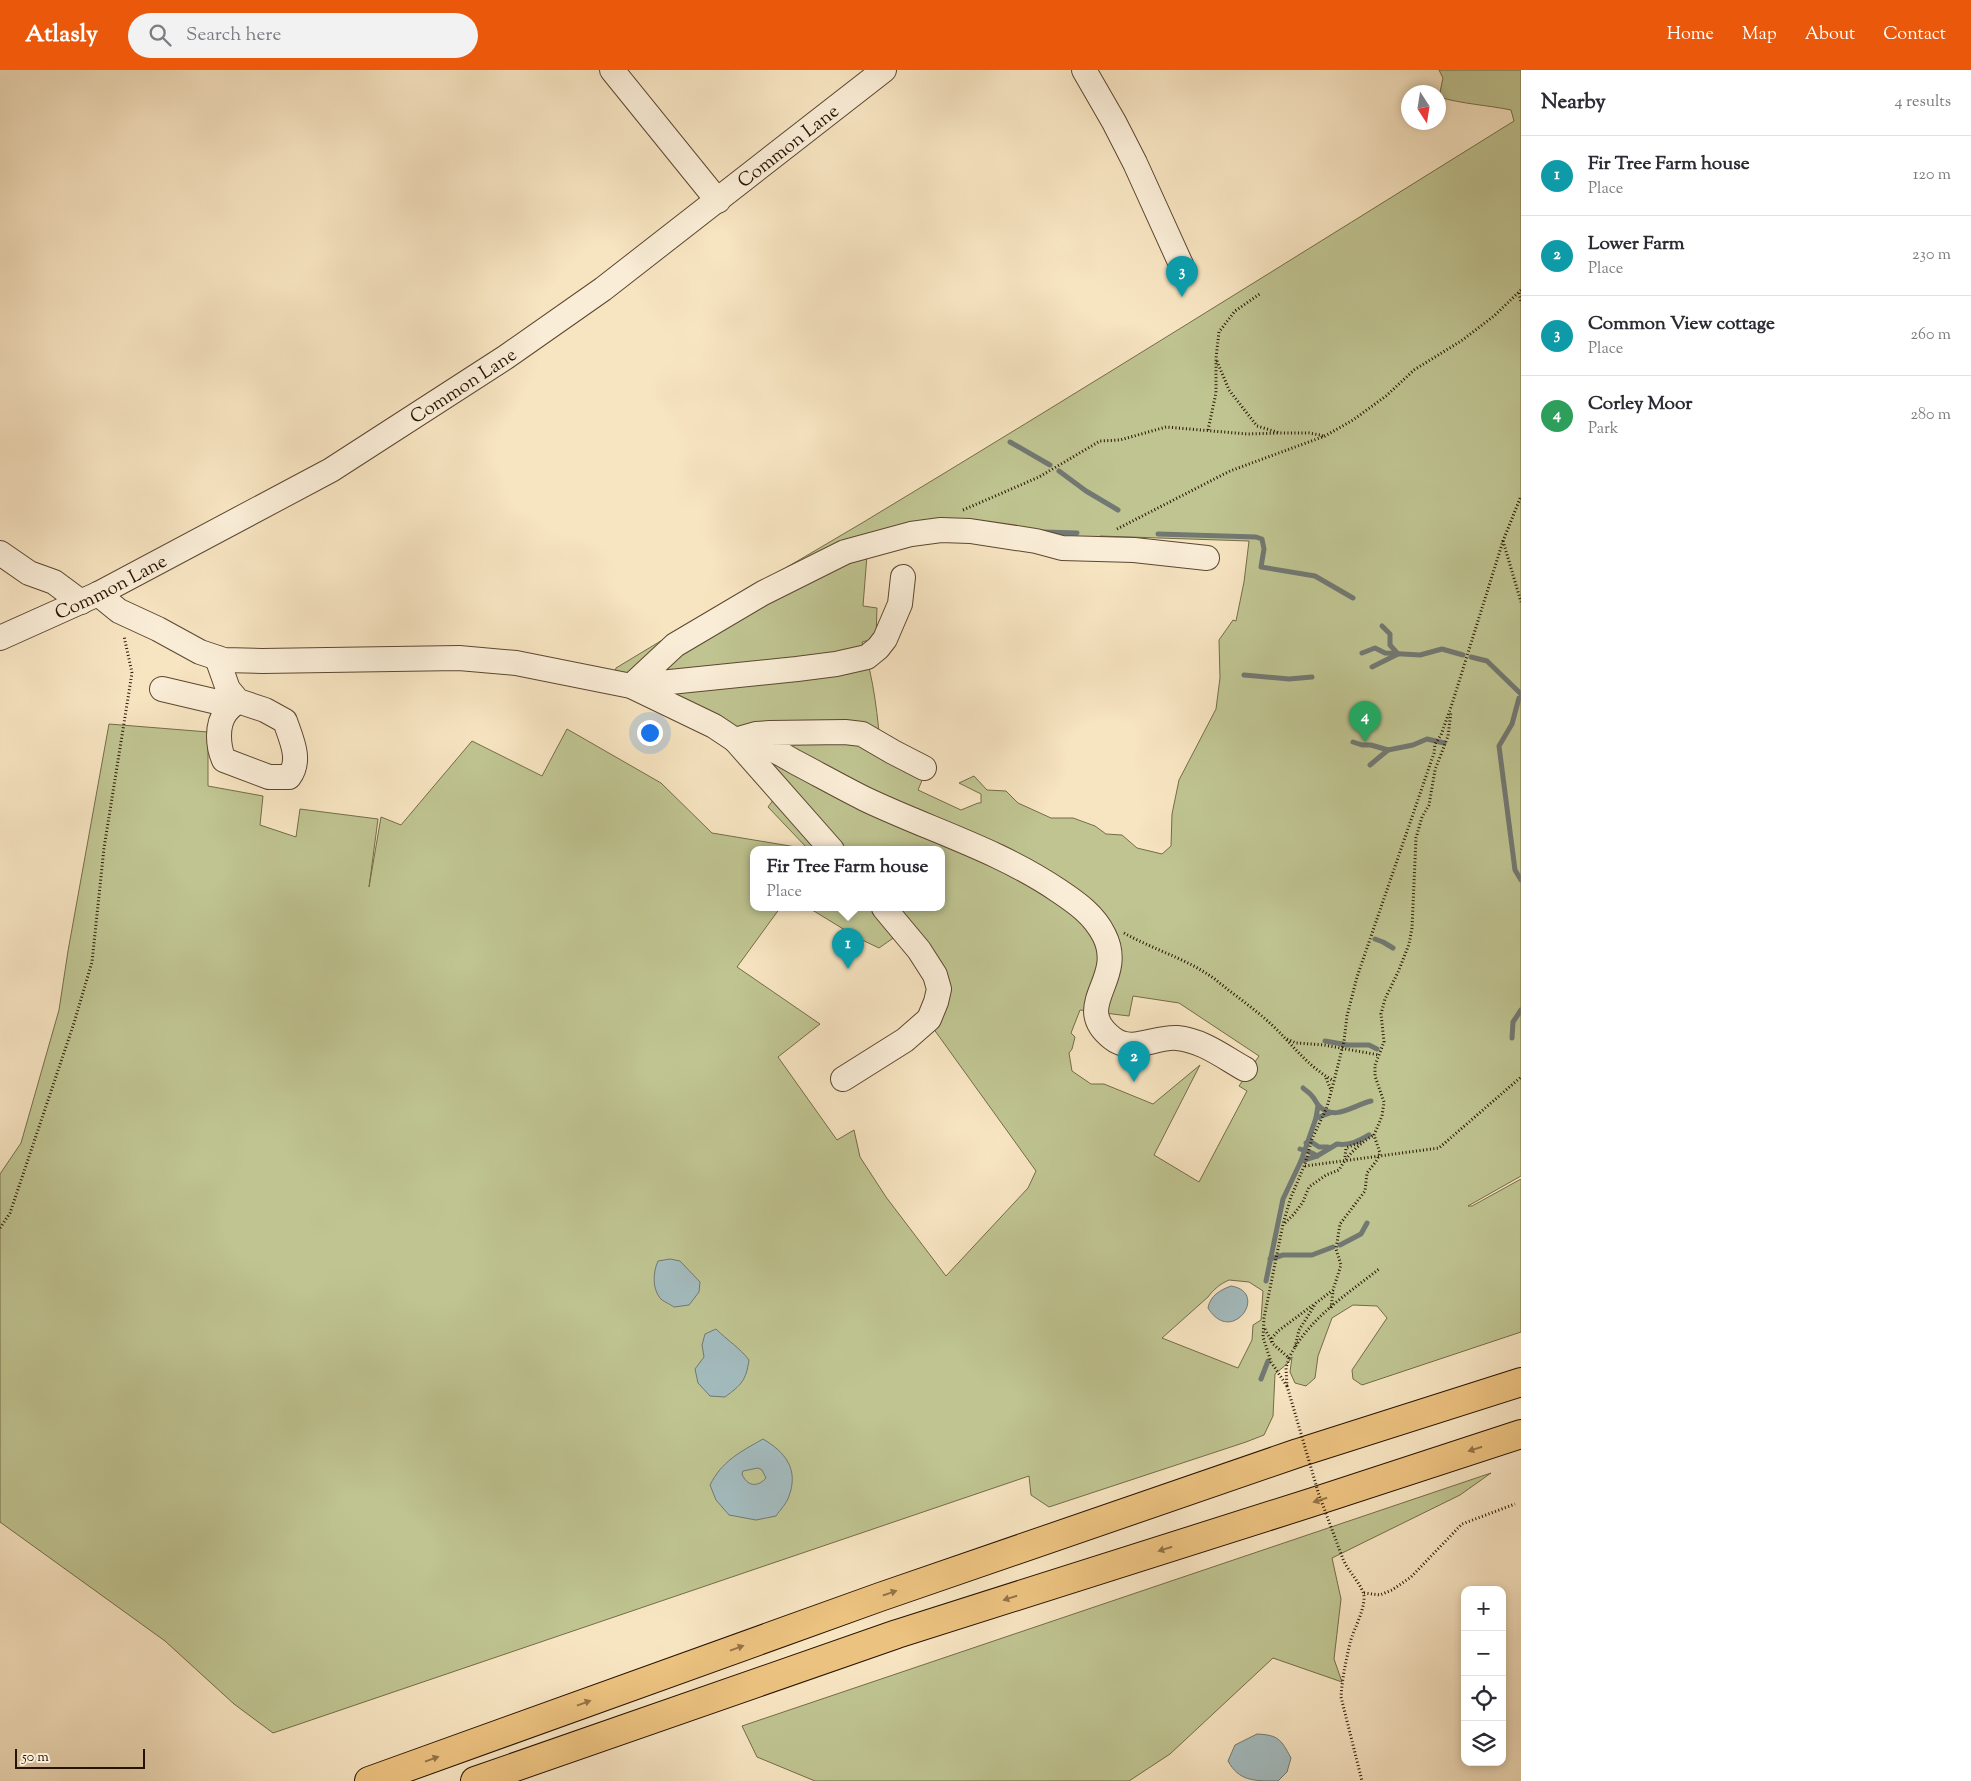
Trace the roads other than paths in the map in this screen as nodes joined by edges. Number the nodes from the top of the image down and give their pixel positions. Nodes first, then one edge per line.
1 (612, 70) edge
2 (884, 70) edge
3 (1084, 70) edge
4 (718, 201) junction
5 (1184, 270) dead end
6 (0, 553) edge
7 (1207, 558) dead end
8 (904, 577) dead end
9 (90, 598) junction
10 (0, 638) edge
11 (217, 658) junction
12 (631, 686) junction
13 (162, 689) dead end
14 (735, 740) junction
15 (924, 768) dead end
16 (828, 846) edge
17 (886, 911) edge
18 (1245, 1069) dead end
19 (842, 1079) dead end
20 (1521, 1382) edge
21 (1521, 1434) edge
22 (369, 1781) edge
23 (476, 1781) edge

1 - 4 street
2 - 4 street, Common Lane
3 - 5 street
4 - 9 street, Common Lane
6 - 9 street
7 - 12 street
8 - 12 street
9 - 10 street, Common Lane
9 - 11 street
11 - 12 street
11 - 13 street
12 - 14 street
14 - 15 street
14 - 16 street
14 - 18 street
17 - 19 street
22 -> 20 highway
21 -> 23 highway

